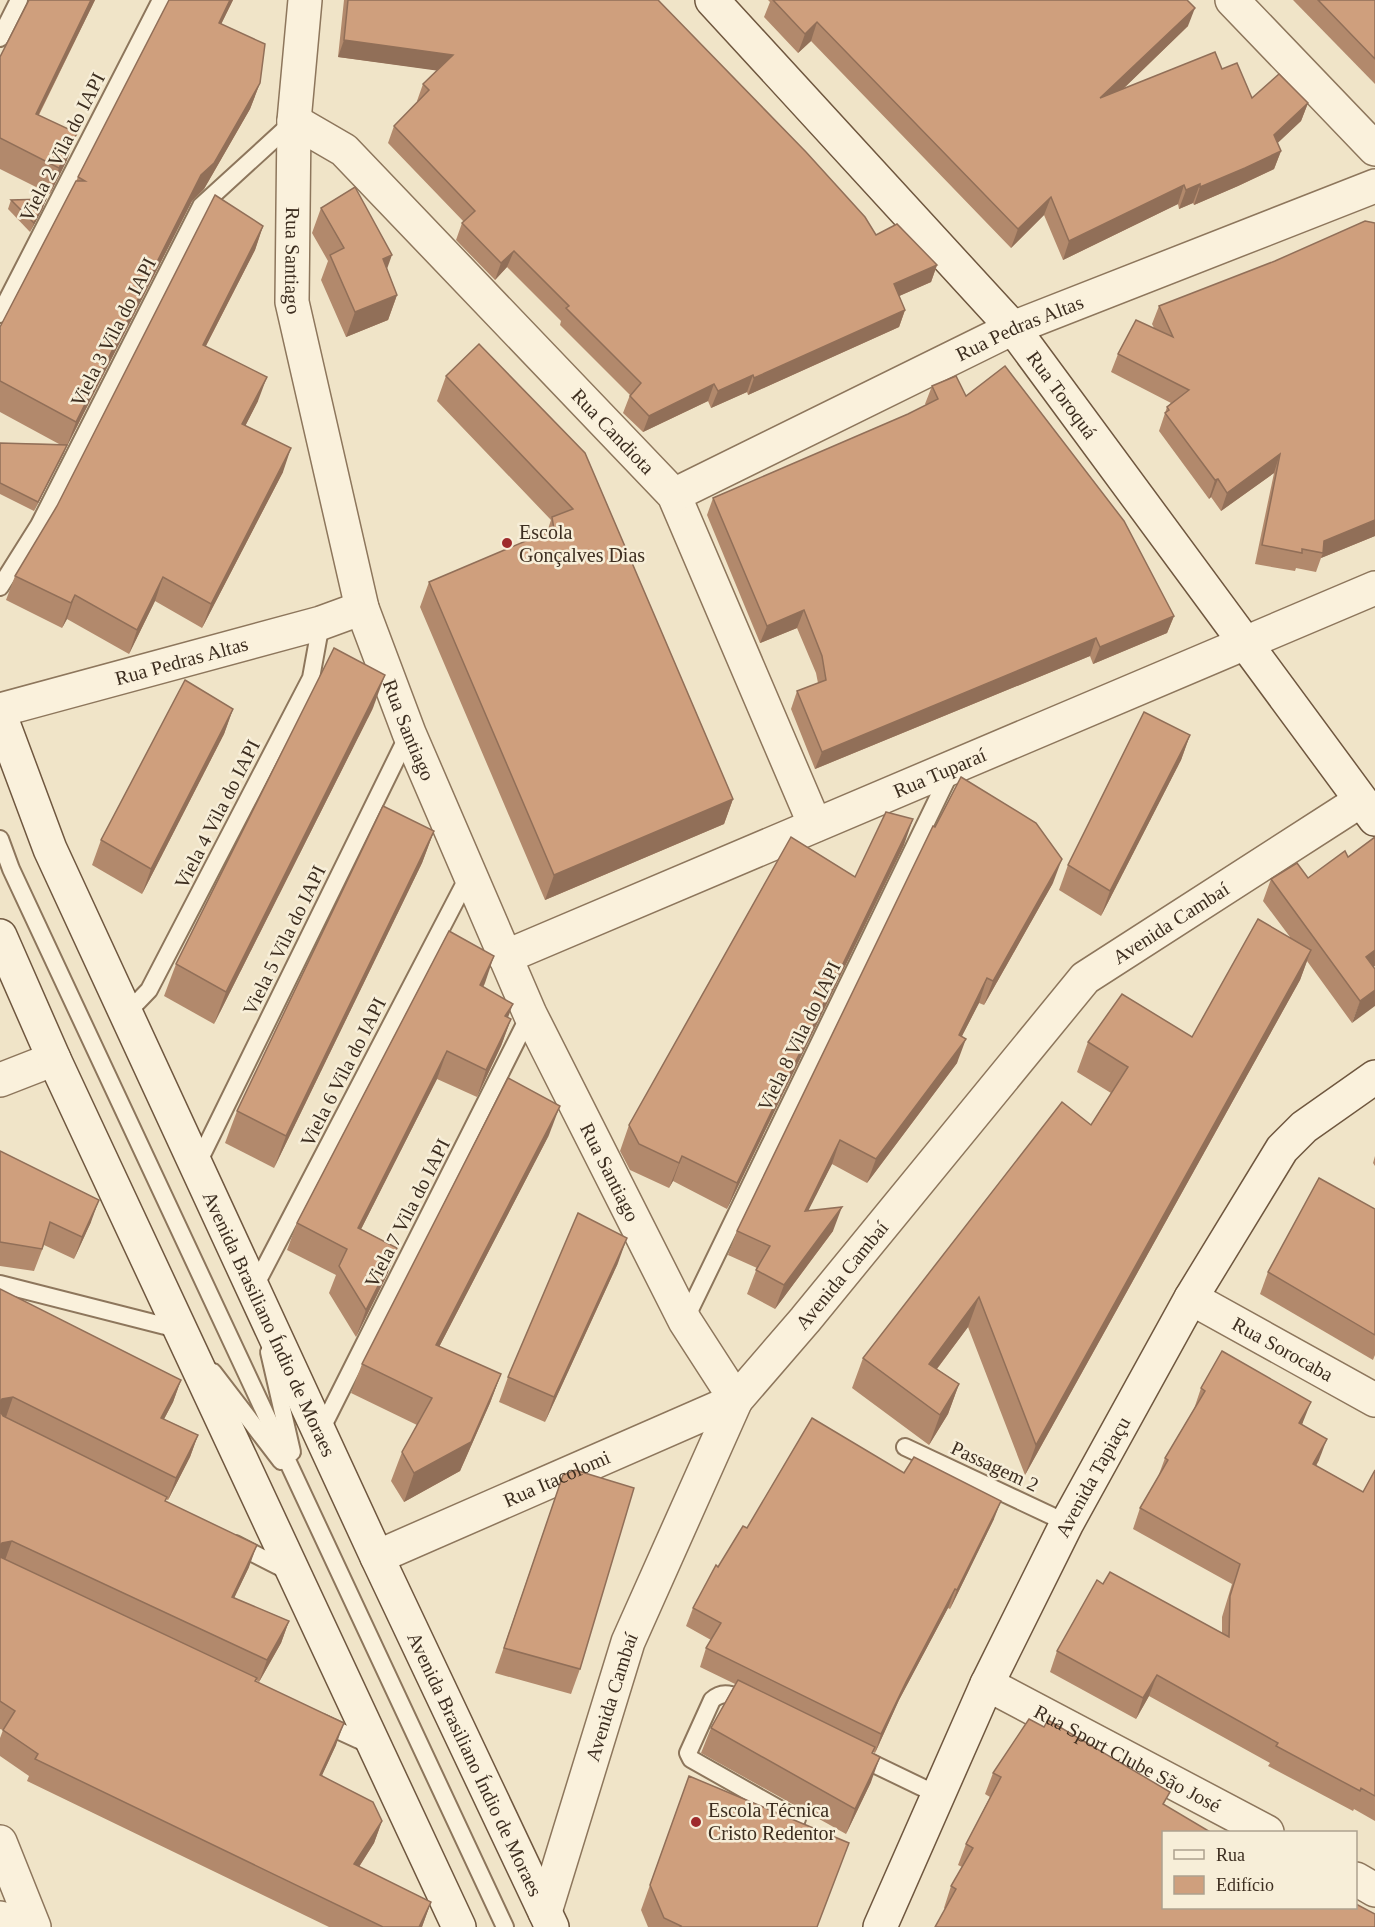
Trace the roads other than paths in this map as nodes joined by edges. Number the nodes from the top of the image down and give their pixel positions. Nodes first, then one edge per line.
1 (20, 0) edge
2 (161, 0) edge
3 (305, 0) edge
4 (712, 0) edge
5 (1232, 0) edge
6 (0, 38) edge
7 (294, 121) junction
8 (1375, 149) edge
9 (1375, 186) edge
10 (0, 314) edge
11 (1014, 328) junction
12 (674, 495) junction
13 (0, 587) edge
14 (1375, 588) edge
15 (362, 608) junction
16 (321, 623) junction
17 (1246, 642) junction
18 (0, 713) edge
19 (409, 734) junction
20 (951, 769) junction
21 (1368, 810) edge
22 (815, 825) junction
23 (0, 839) edge
24 (469, 875) junction
25 (0, 936) edge
26 (506, 957) junction
27 (126, 1014) junction
28 (530, 1014) junction
29 (54, 1059) junction
30 (1375, 1077) edge
31 (0, 1080) edge
32 (196, 1165) junction
33 (0, 1284) edge
34 (254, 1288) junction
35 (1191, 1298) junction
36 (685, 1321) junction
37 (180, 1330) junction
38 (736, 1400) junction
39 (1375, 1400) edge
40 (321, 1430) junction
41 (905, 1447) dead end
42 (300, 1485) junction
43 (1067, 1523) junction
44 (222, 1538) edge
45 (377, 1557) junction
46 (295, 1574) junction
47 (987, 1683) junction
48 (760, 1709) edge
49 (306, 1716) edge
50 (378, 1749) junction
51 (845, 1750) edge
52 (938, 1795) junction
53 (797, 1819) edge
54 (1263, 1831) edge
55 (0, 1842) edge
56 (1357, 1881) edge
57 (1375, 1890) edge
58 (0, 1918) edge
59 (549, 1920) edge
60 (28, 1927) edge
61 (34, 1927) edge
62 (459, 1927) edge
63 (505, 1927) edge
64 (880, 1927) edge

1 - 6 lane
2 - 10 lane, Viela 2 Vila do IAPI
3 - 7 street, Rua Santiago
4 - 11 street, Rua Toroquá
5 - 8 street
7 - 12 street, Rua Candiota
7 - 13 lane, Viela 3 Vila do IAPI
7 - 15 street, Rua Santiago
9 - 11 street, Rua Pedras Altas
11 - 12 street, Rua Pedras Altas
11 - 17 street, Rua Toroquá
12 - 22 street, Rua Candiota
14 - 17 street, Rua Tuparaí
15 - 16 street, Rua Pedras Altas
15 - 19 street, Rua Santiago
16 - 18 street, Rua Pedras Altas
16 - 27 lane, Viela 4 Vila do IAPI
17 - 20 street, Rua Tuparaí
17 - 21 street, Rua Toroquá
18 - 27 street, Avenida Brasiliano Índio de Moraes
19 - 24 street, Rua Santiago
19 - 32 lane, Viela 5 Vila do IAPI
20 - 22 street, Rua Tuparaí
20 - 36 lane, Viela 8 Vila do IAPI
21 - 38 street, Avenida Cambaí
22 - 26 street, Rua Tuparaí
23 - 42 lane
24 - 26 street, Rua Santiago
24 - 34 lane, Viela 6 Vila do IAPI
25 - 29 street
26 - 28 street, Rua Santiago
27 - 32 street, Avenida Brasiliano Índio de Moraes
28 - 36 street, Rua Santiago
28 - 40 lane, Viela 7 Vila do IAPI
29 - 31 street
29 - 37 street
30 - 35 street, Avenida Tapiaçu
32 - 34 street, Avenida Brasiliano Índio de Moraes
33 - 37 lane
34 - 40 street, Avenida Brasiliano Índio de Moraes
34 - 42 lane
35 - 39 street, Rua Sorocaba
35 - 43 street, Avenida Tapiaçu
36 - 38 street, Rua Santiago
37 - 42 lane
37 - 46 street
38 - 45 street, Rua Itacolomi
38 - 59 street, Avenida Cambaí
40 - 45 street, Avenida Brasiliano Índio de Moraes
41 - 43 lane, Passagem 2
42 - 63 lane
43 - 47 street, Avenida Tapiaçu
44 - 46 lane
45 - 59 street, Avenida Brasiliano Índio de Moraes
46 - 50 street
47 - 52 street, Avenida Tapiaçu
47 - 54 street, Rua Sport Clube São José
48 - 53 lane
49 - 50 lane
50 - 62 street
51 - 52 lane
52 - 64 street, Avenida Tapiaçu
55 - 61 street
56 - 57 street
58 - 60 street

